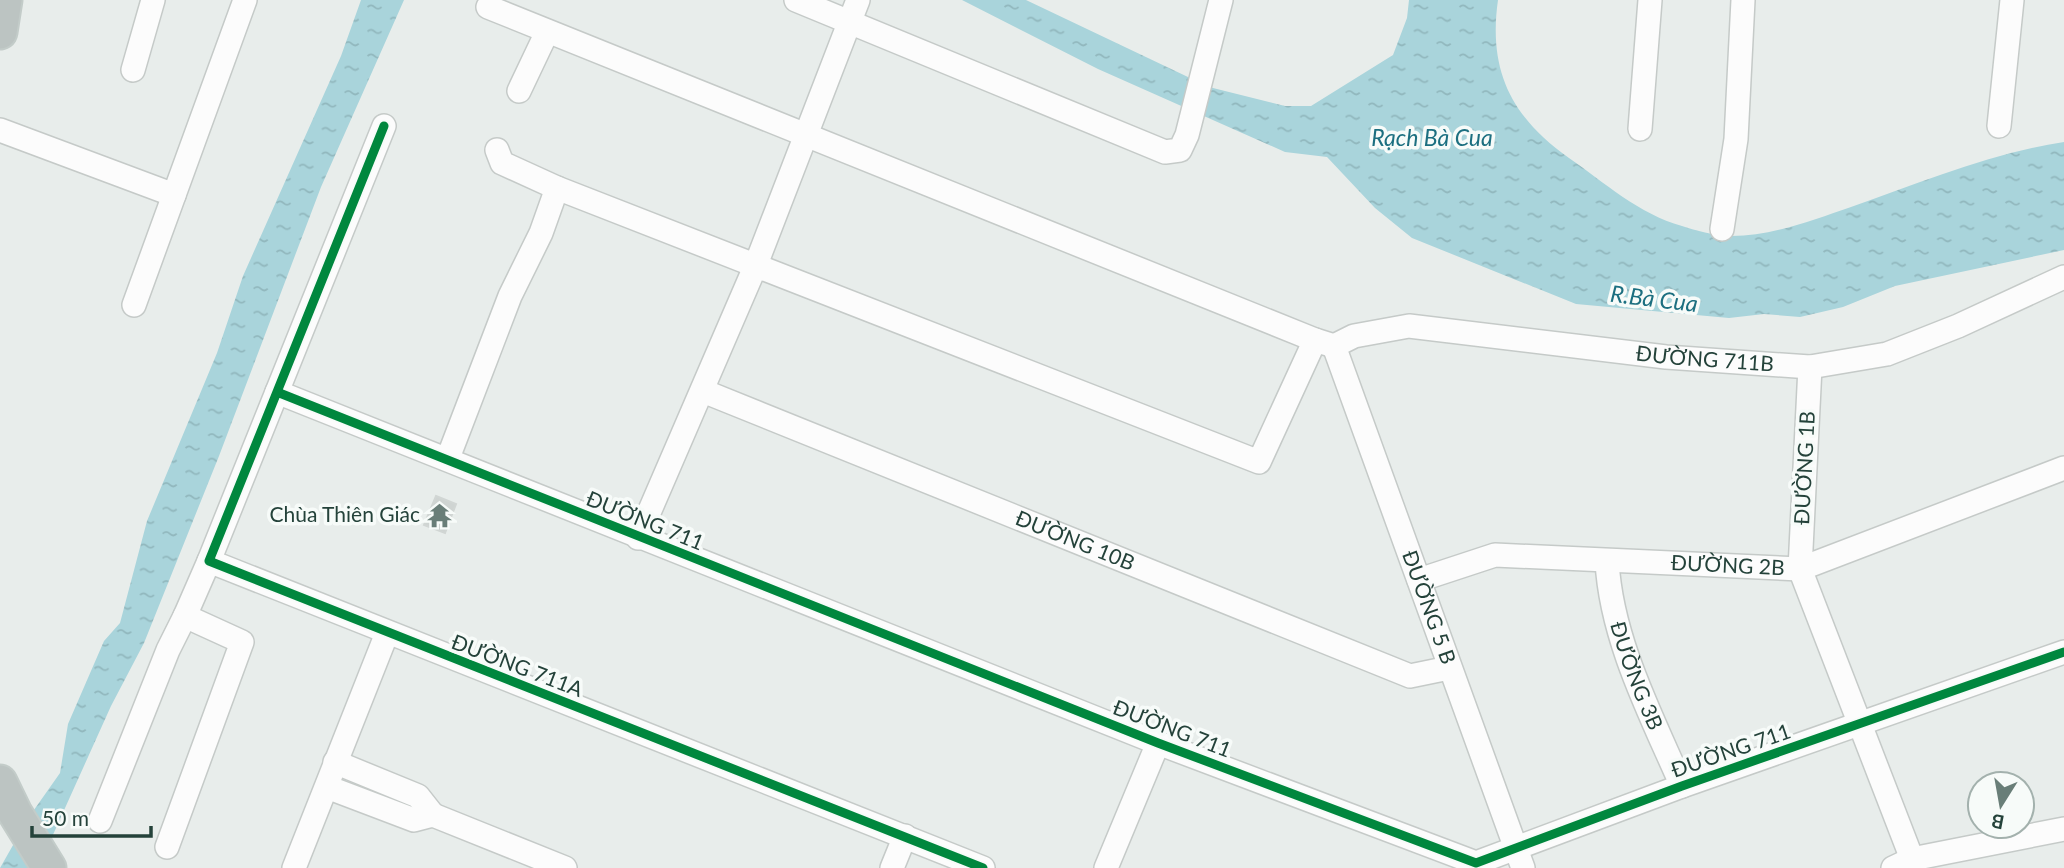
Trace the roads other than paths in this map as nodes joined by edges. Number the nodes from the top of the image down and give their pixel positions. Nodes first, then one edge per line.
1 (5, 0) edge
2 (153, 0) edge
3 (245, 0) edge
4 (796, 0) edge
5 (1221, 0) edge
6 (1650, 0) edge
7 (1743, 0) edge
8 (2012, 0) edge
9 (488, 7) dead end
10 (853, 10) edge
11 (0, 32) edge
12 (547, 32) junction
13 (133, 70) dead end
14 (519, 90) dead end
15 (384, 126) dead end
16 (1999, 127) dead end
17 (0, 130) edge
18 (1640, 130) dead end
19 (809, 135) junction
20 (498, 150) dead end
21 (557, 188) junction
22 (174, 195) junction
23 (1721, 229) dead end
24 (755, 267) junction
25 (2064, 277) edge
26 (134, 305) dead end
27 (1325, 343) junction
28 (1810, 367) junction
29 (702, 391) junction
30 (277, 392) junction
31 (448, 458) junction
32 (2064, 468) edge
33 (638, 538) junction
34 (209, 561) junction
35 (1607, 561) junction
36 (1800, 569) junction
37 (1419, 580) junction
38 (185, 616) junction
39 (387, 634) junction
40 (2064, 652) edge
41 (1450, 668) junction
42 (1861, 725) junction
43 (1158, 743) junction
44 (335, 762) junction
45 (0, 782) edge
46 (1682, 786) junction
47 (327, 787) junction
48 (433, 815) junction
49 (100, 821) dead end
50 (2064, 829) edge
51 (905, 836) junction
52 (167, 846) dead end
53 (1519, 858) edge
54 (1495, 863) edge
55 (1903, 864) edge
56 (50, 868) edge
57 (294, 868) edge
58 (565, 868) edge
59 (892, 868) edge
60 (983, 868) edge
61 (1106, 868) edge

1 - 11 highway
2 - 13 street
3 - 22 street
4 - 10 street
5 - 10 street
6 - 18 street
7 - 23 street
8 - 16 street
9 - 12 street
10 - 19 street
12 - 14 street
12 - 19 street
15 - 30 street
17 - 22 street
19 - 24 street
19 - 27 street
20 - 21 street
21 - 24 street
21 - 31 street
22 - 26 street
24 - 27 street
24 - 29 street
25 - 28 street, ĐƯỜNG 711B
27 - 28 street, ĐƯỜNG 711B
27 - 37 street, ĐƯỜNG 5 B
28 - 36 street, ĐƯỜNG 1B
29 - 33 street
29 - 41 street, ĐƯỜNG 10B
30 - 31 street, ĐƯỜNG 711
30 - 34 street
31 - 33 street, ĐƯỜNG 711
32 - 36 street, ĐƯỜNG 2B
33 - 43 street, ĐƯỜNG 711
34 - 38 street
34 - 39 street, ĐƯỜNG 711A
35 - 36 street, ĐƯỜNG 2B
35 - 37 street, ĐƯỜNG 2B
35 - 46 street, ĐƯỜNG 3B
36 - 42 street, ĐƯỜNG 1B
37 - 41 street, ĐƯỜNG 5 B
38 - 49 street
38 - 52 street
39 - 44 street
39 - 51 street, ĐƯỜNG 711A
40 - 42 street, ĐƯỜNG 711
41 - 53 street, ĐƯỜNG 5 B
42 - 46 street, ĐƯỜNG 711
42 - 55 street, ĐƯỜNG 1B
43 - 54 street, ĐƯỜNG 711
43 - 61 street
44 - 47 street
44 - 48 street
45 - 56 highway
46 - 53 street, ĐƯỜNG 711
47 - 48 street
47 - 57 street
48 - 58 street
50 - 55 street
51 - 59 street
51 - 60 street, ĐƯỜNG 711A
53 - 54 street, ĐƯỜNG 711

